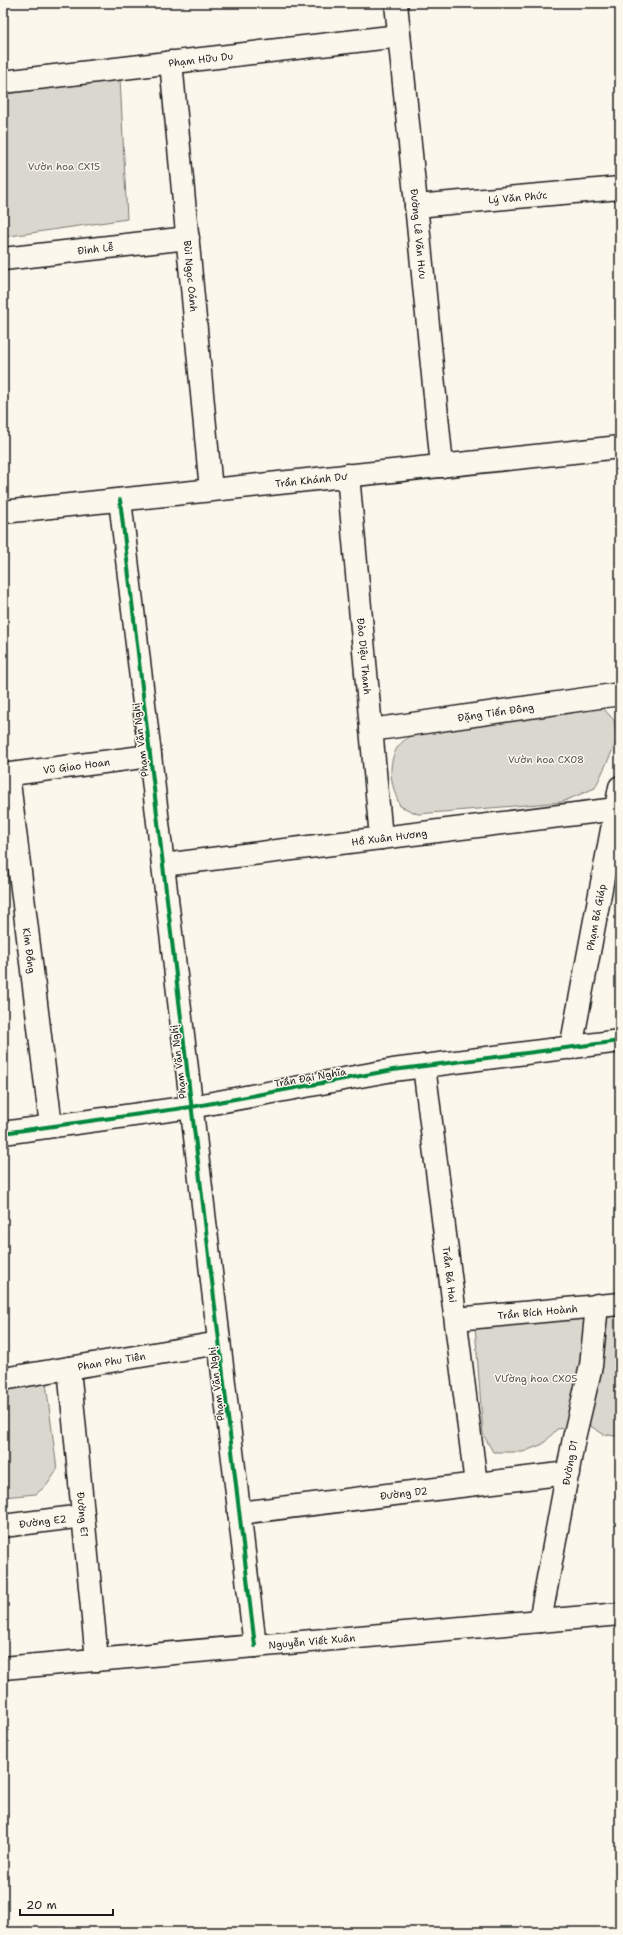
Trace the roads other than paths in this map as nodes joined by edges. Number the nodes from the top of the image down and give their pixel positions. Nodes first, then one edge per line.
1 (396, 3) edge
2 (399, 36) junction
3 (171, 62) junction
4 (3, 82) edge
5 (620, 188) edge
6 (416, 206) junction
7 (188, 238) junction
8 (3, 259) edge
9 (620, 447) edge
10 (442, 466) junction
11 (348, 475) junction
12 (210, 490) junction
13 (120, 500) junction
14 (3, 512) edge
15 (620, 694) edge
16 (371, 730) junction
17 (150, 756) junction
18 (6, 774) edge
19 (620, 787) edge
20 (616, 808) junction
21 (381, 838) junction
22 (163, 865) junction
23 (12, 879) edge
24 (620, 1041) edge
25 (571, 1048) junction
26 (424, 1066) junction
27 (191, 1107) junction
28 (51, 1126) junction
29 (3, 1133) edge
30 (620, 1304) edge
31 (597, 1305) junction
32 (456, 1319) junction
33 (219, 1344) junction
34 (69, 1368) junction
35 (3, 1379) edge
36 (568, 1472) junction
37 (476, 1484) junction
38 (239, 1513) junction
39 (83, 1516) junction
40 (3, 1526) edge
41 (620, 1614) edge
42 (540, 1621) junction
43 (255, 1646) junction
44 (97, 1660) junction
45 (3, 1668) edge

1 - 2 street, Đường Lê Văn Hưu
2 - 3 street, Phạm Hữu Du
2 - 6 street, Đường Lê Văn Hưu
3 - 4 street, Phạm Hữu Du
3 - 7 street, Bùi Ngọc Oánh
5 - 6 street, Lý Văn Phức
6 - 10 street, Đường Lê Văn Hưu
7 - 8 street, Đinh Lễ
7 - 12 street, Bùi Ngọc Oánh
9 - 10 street, Trần Khánh Dư
10 - 11 street, Trần Khánh Dư
11 - 12 street, Trần Khánh Dư
11 - 16 street, Đào Diệu Thanh
12 - 13 street, Trần Khánh Dư
13 - 14 street, Trần Khánh Dư
13 - 17 street, Phạm Văn Nghị
15 - 16 street, Đặng Tiến Đông
16 - 21 street, Đào Diệu Thanh
17 - 18 street, Vũ Giao Hoan
17 - 22 street, Phạm Văn Nghị
18 - 23 street, Kim Đồng
19 - 20 street, Phạm Bá Giáp
20 - 21 street, Hồ Xuân Hương
20 - 25 street, Phạm Bá Giáp
21 - 22 street, Hồ Xuân Hương
22 - 27 street, Phạm Văn Nghị
23 - 28 street, Kim Đồng
24 - 25 street, Trần Đại Nghĩa
25 - 26 street, Trần Đại Nghĩa
26 - 27 street, Trần Đại Nghĩa
26 - 32 street, Trần Bá Hai
27 - 28 street, Trần Đại Nghĩa
27 - 33 street, Phạm Văn Nghị
28 - 29 street, Trần Đại Nghĩa
30 - 31 street, Trần Bích Hoành
31 - 32 street, Trần Bích Hoành
31 - 36 street, Đường D1
32 - 37 street, Trần Bá Hai
33 - 34 street, Phan Phu Tiên
33 - 38 street, Phạm Văn Nghị
34 - 35 street, Phan Phu Tiên
34 - 39 street, Đường E1
36 - 37 street, Đường D2
36 - 42 street, Đường D1
37 - 38 street, Đường D2
38 - 43 street, Phạm Văn Nghị
39 - 40 street, Đường E2
39 - 44 street, Đường E1
41 - 42 street, Nguyễn Viết Xuân
42 - 43 street, Nguyễn Viết Xuân
43 - 44 street, Nguyễn Viết Xuân
44 - 45 street, Nguyễn Viết Xuân

